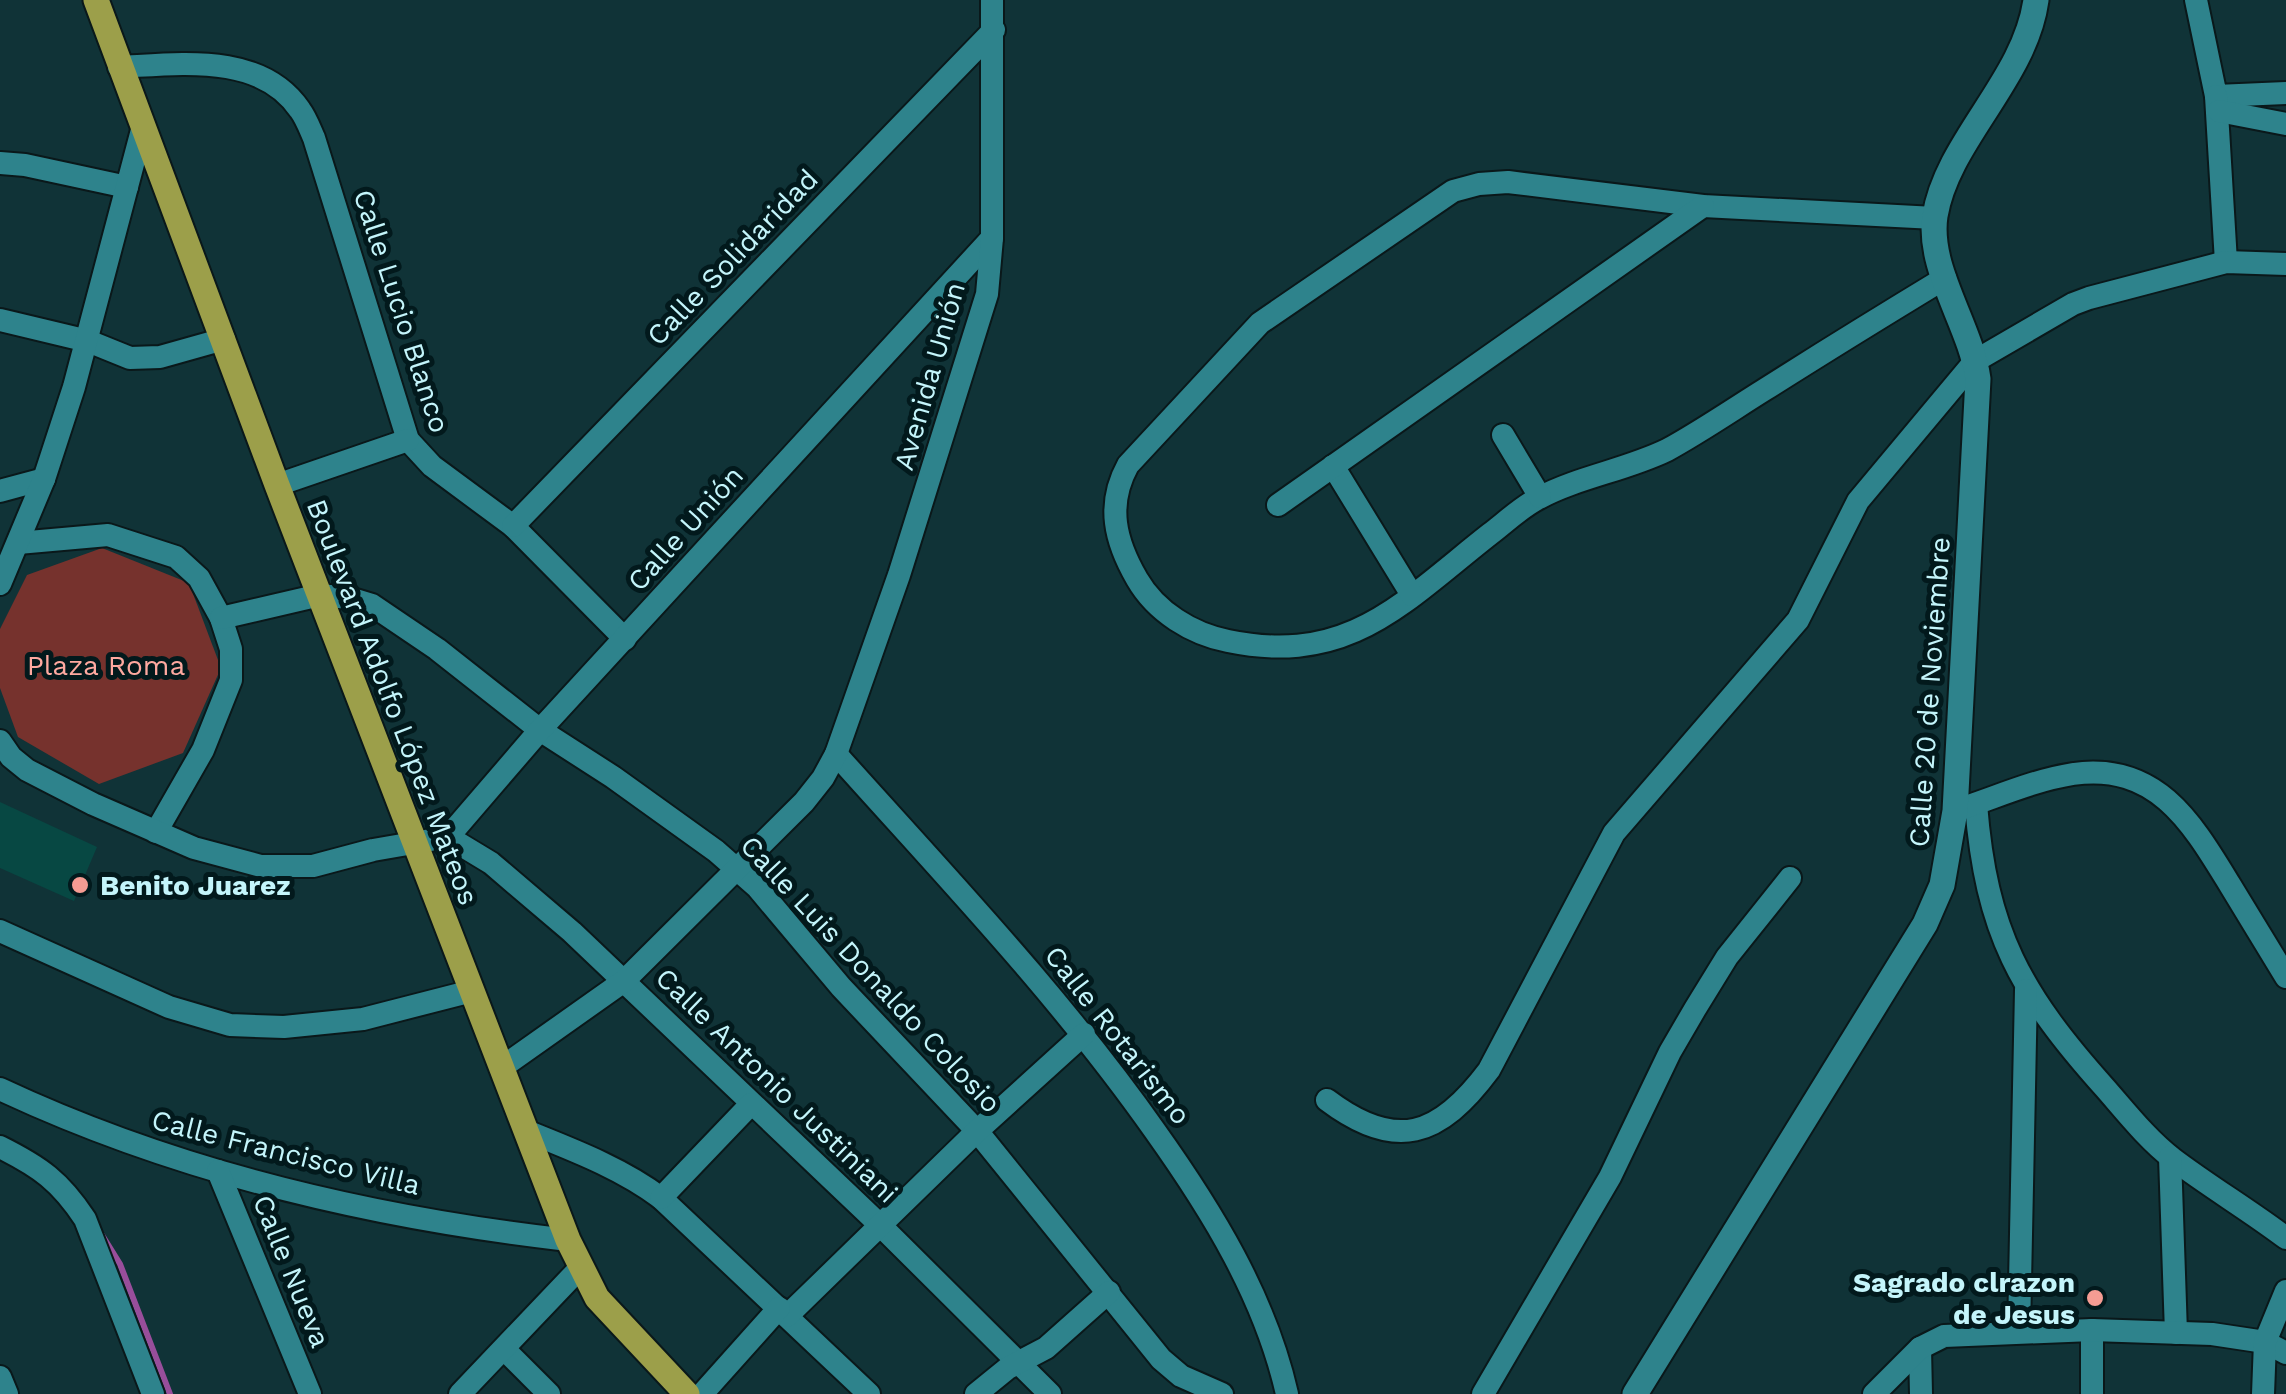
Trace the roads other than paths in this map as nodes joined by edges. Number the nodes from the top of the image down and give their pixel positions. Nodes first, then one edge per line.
1 (96, 0) edge
2 (992, 0) edge
3 (2036, 0) edge
4 (2196, 0) edge
5 (994, 30) junction
6 (119, 67) junction
7 (2285, 93) edge
8 (2218, 104) junction
9 (2285, 124) edge
10 (142, 130) junction
11 (0, 163) edge
12 (128, 187) junction
13 (1703, 206) junction
14 (1935, 218) junction
15 (992, 238) junction
16 (2226, 262) junction
17 (2286, 264) edge
18 (1945, 278) junction
19 (0, 320) edge
20 (224, 339) junction
21 (88, 341) junction
22 (1975, 361) junction
23 (1503, 435) dead end
24 (408, 440) junction
25 (1333, 466) junction
26 (44, 479) junction
27 (277, 485) junction
28 (0, 491) edge
29 (1540, 497) junction
30 (1278, 505) dead end
31 (513, 526) junction
32 (18, 543) junction
33 (0, 584) edge
34 (320, 595) junction
35 (1412, 595) junction
36 (221, 618) junction
37 (625, 639) junction
38 (540, 730) junction
39 (0, 741) edge
40 (836, 754) junction
41 (1965, 808) junction
42 (156, 832) junction
43 (448, 837) junction
44 (417, 842) junction
45 (739, 870) junction
46 (1790, 878) dead end
47 (0, 931) edge
48 (2286, 977) edge
49 (624, 981) junction
50 (2026, 990) junction
51 (472, 991) junction
52 (1084, 1034) junction
53 (501, 1068) junction
54 (0, 1089) edge
55 (1327, 1100) dead end
56 (751, 1104) junction
57 (526, 1131) junction
58 (976, 1131) junction
59 (0, 1147) edge
60 (2170, 1157) junction
61 (218, 1171) junction
62 (661, 1198) junction
63 (880, 1225) junction
64 (2286, 1238) edge
65 (568, 1240) junction
66 (581, 1267) junction
67 (2286, 1291) edge
68 (1110, 1292) junction
69 (783, 1312) junction
70 (2092, 1330) junction
71 (2019, 1332) junction
72 (2176, 1333) junction
73 (1920, 1348) junction
74 (2276, 1348) edge
75 (505, 1350) junction
76 (1020, 1363) junction
77 (0, 1378) edge
78 (7, 1394) edge
79 (153, 1394) edge
80 (310, 1394) edge
81 (460, 1394) edge
82 (549, 1394) edge
83 (687, 1394) edge
84 (702, 1394) edge
85 (869, 1394) edge
86 (976, 1394) edge
87 (1050, 1394) edge
88 (1222, 1394) edge
89 (1287, 1394) edge
90 (1483, 1394) edge
91 (1635, 1394) edge
92 (1874, 1394) edge
93 (1921, 1394) edge
94 (2092, 1394) edge
95 (2263, 1394) edge

1 - 6 main road, Boulevard Adolfo López Mateos
2 - 5 street, Avenida Unión
3 - 14 street, Calle 20 de Noviembre
4 - 8 street
5 - 15 street, Avenida Unión
5 - 31 street, Calle Solidaridad
6 - 10 main road, Boulevard Adolfo López Mateos
6 - 24 street, Calle Lucio Blanco
7 - 8 street
7 - 9 street
8 - 9 street
8 - 16 street
10 - 12 street
10 - 20 main road, Boulevard Adolfo López Mateos
11 - 12 street
12 - 21 street
13 - 14 street
13 - 25 street
13 - 35 street
14 - 18 street, Calle 20 de Noviembre
15 - 37 street, Calle Unión
15 - 40 street, Avenida Unión
16 - 17 street
16 - 22 street
18 - 22 street, Calle 20 de Noviembre
18 - 29 street
19 - 21 street
20 - 21 street
20 - 27 main road, Boulevard Adolfo López Mateos
21 - 26 street
22 - 41 street, Calle 20 de Noviembre
22 - 55 street
23 - 29 street
24 - 27 street
24 - 31 street, Calle Lucio Blanco
25 - 30 street
25 - 35 street
26 - 28 street
26 - 32 street
27 - 34 main road, Boulevard Adolfo López Mateos
29 - 35 street
31 - 37 street, Calle Lucio Blanco
32 - 33 street
32 - 36 street
34 - 36 street
34 - 38 street, Calle Luis Donaldo Colosio
34 - 44 main road, Boulevard Adolfo López Mateos
36 - 42 street
37 - 38 street, Calle Unión
38 - 43 street, Calle Unión
38 - 45 street, Calle Luis Donaldo Colosio
39 - 42 street
40 - 45 street, Avenida Unión
40 - 52 street, Calle Rotarismo
41 - 48 street
41 - 50 street
41 - 91 street, Calle 20 de Noviembre
42 - 44 street
43 - 44 street
43 - 49 street, Calle Antonio Justiniani
44 - 51 main road, Boulevard Adolfo López Mateos
45 - 49 street, Avenida Unión
45 - 58 street, Calle Luis Donaldo Colosio
46 - 90 street
47 - 51 street
49 - 53 street, Avenida Unión
49 - 56 street, Calle Antonio Justiniani
50 - 60 street
50 - 71 street
51 - 53 main road, Boulevard Adolfo López Mateos
52 - 58 street
52 - 89 street, Calle Rotarismo
53 - 57 main road, Boulevard Adolfo López Mateos
54 - 61 street, Calle Francisco Villa
56 - 62 street
56 - 63 street, Calle Antonio Justiniani
57 - 62 street
57 - 65 main road, Boulevard Adolfo López Mateos
58 - 63 street
58 - 68 street, Calle Luis Donaldo Colosio
59 - 79 street
60 - 64 street
60 - 72 street
61 - 65 street, Calle Francisco Villa
61 - 80 street, Calle Nueva
62 - 69 street
63 - 69 street
63 - 76 street, Calle Antonio Justiniani
65 - 66 main road, Boulevard Adolfo López Mateos
66 - 75 street
66 - 83 main road, Boulevard Adolfo López Mateos
67 - 74 street
68 - 76 street
68 - 88 street, Calle Luis Donaldo Colosio
69 - 84 street
69 - 85 street
70 - 71 street
70 - 72 street
70 - 94 street
71 - 73 street
72 - 74 street
73 - 92 street
73 - 93 street
74 - 95 street
75 - 81 street
75 - 82 street
76 - 86 street
76 - 87 street, Calle Antonio Justiniani
77 - 78 street

